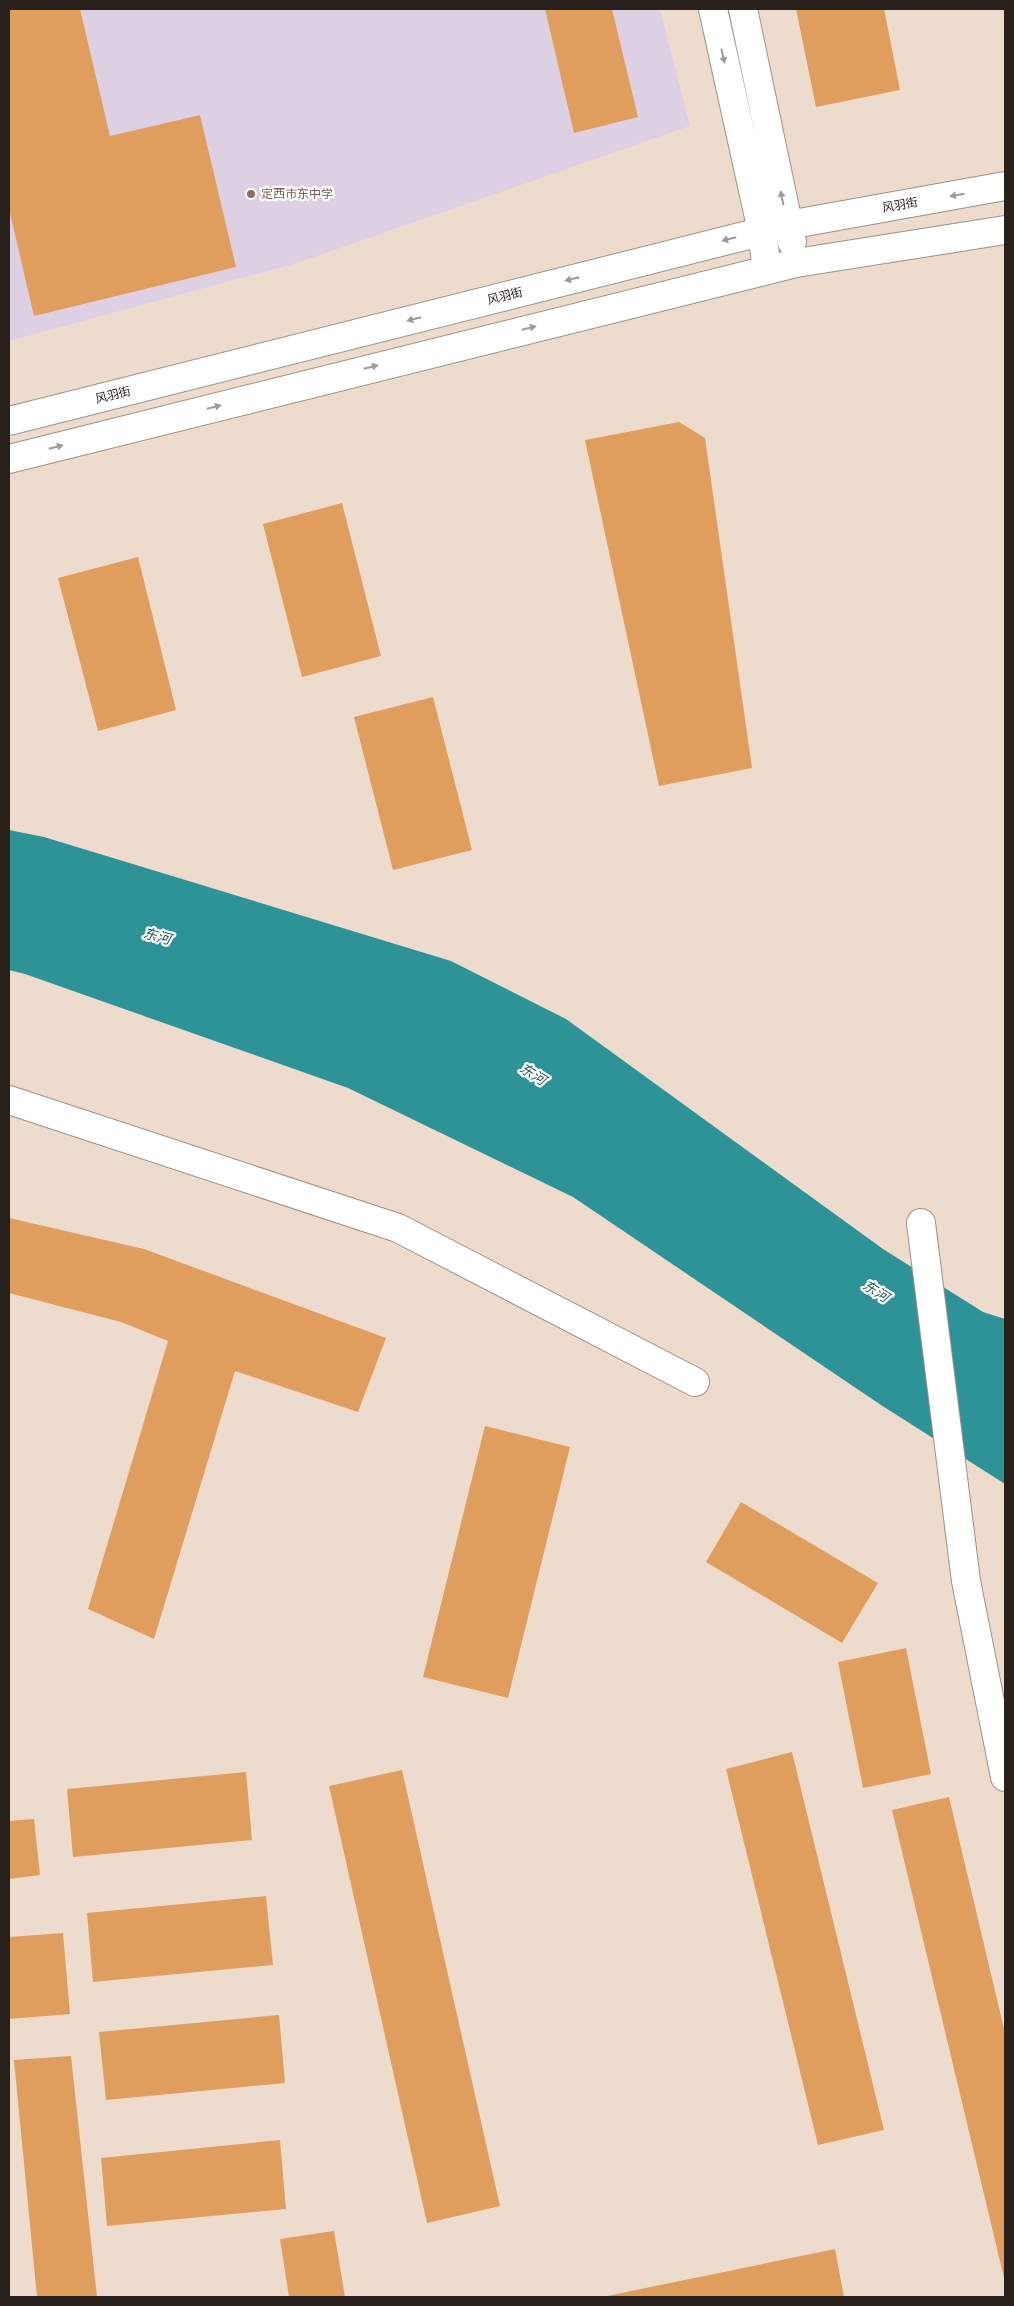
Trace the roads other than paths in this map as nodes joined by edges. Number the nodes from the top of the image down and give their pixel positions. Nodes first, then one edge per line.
1 (713, 9) edge
2 (743, 9) edge
3 (1005, 186) edge
4 (788, 224) junction
5 (1005, 230) edge
6 (762, 231) junction
7 (796, 263) junction
8 (767, 270) junction
9 (9, 421) edge
10 (9, 458) edge
11 (9, 1100) edge
12 (921, 1223) dead end
13 (695, 1382) dead end
14 (1005, 1777) edge

1 -> 6 street
4 -> 2 street
3 -> 4 street, 风羽街
4 - 6 street, 风羽街
4 - 7 street
5 - 7 street
6 - 8 street
6 -> 9 street, 风羽街
7 - 8 street
10 -> 8 street
11 - 13 street
12 - 14 street

